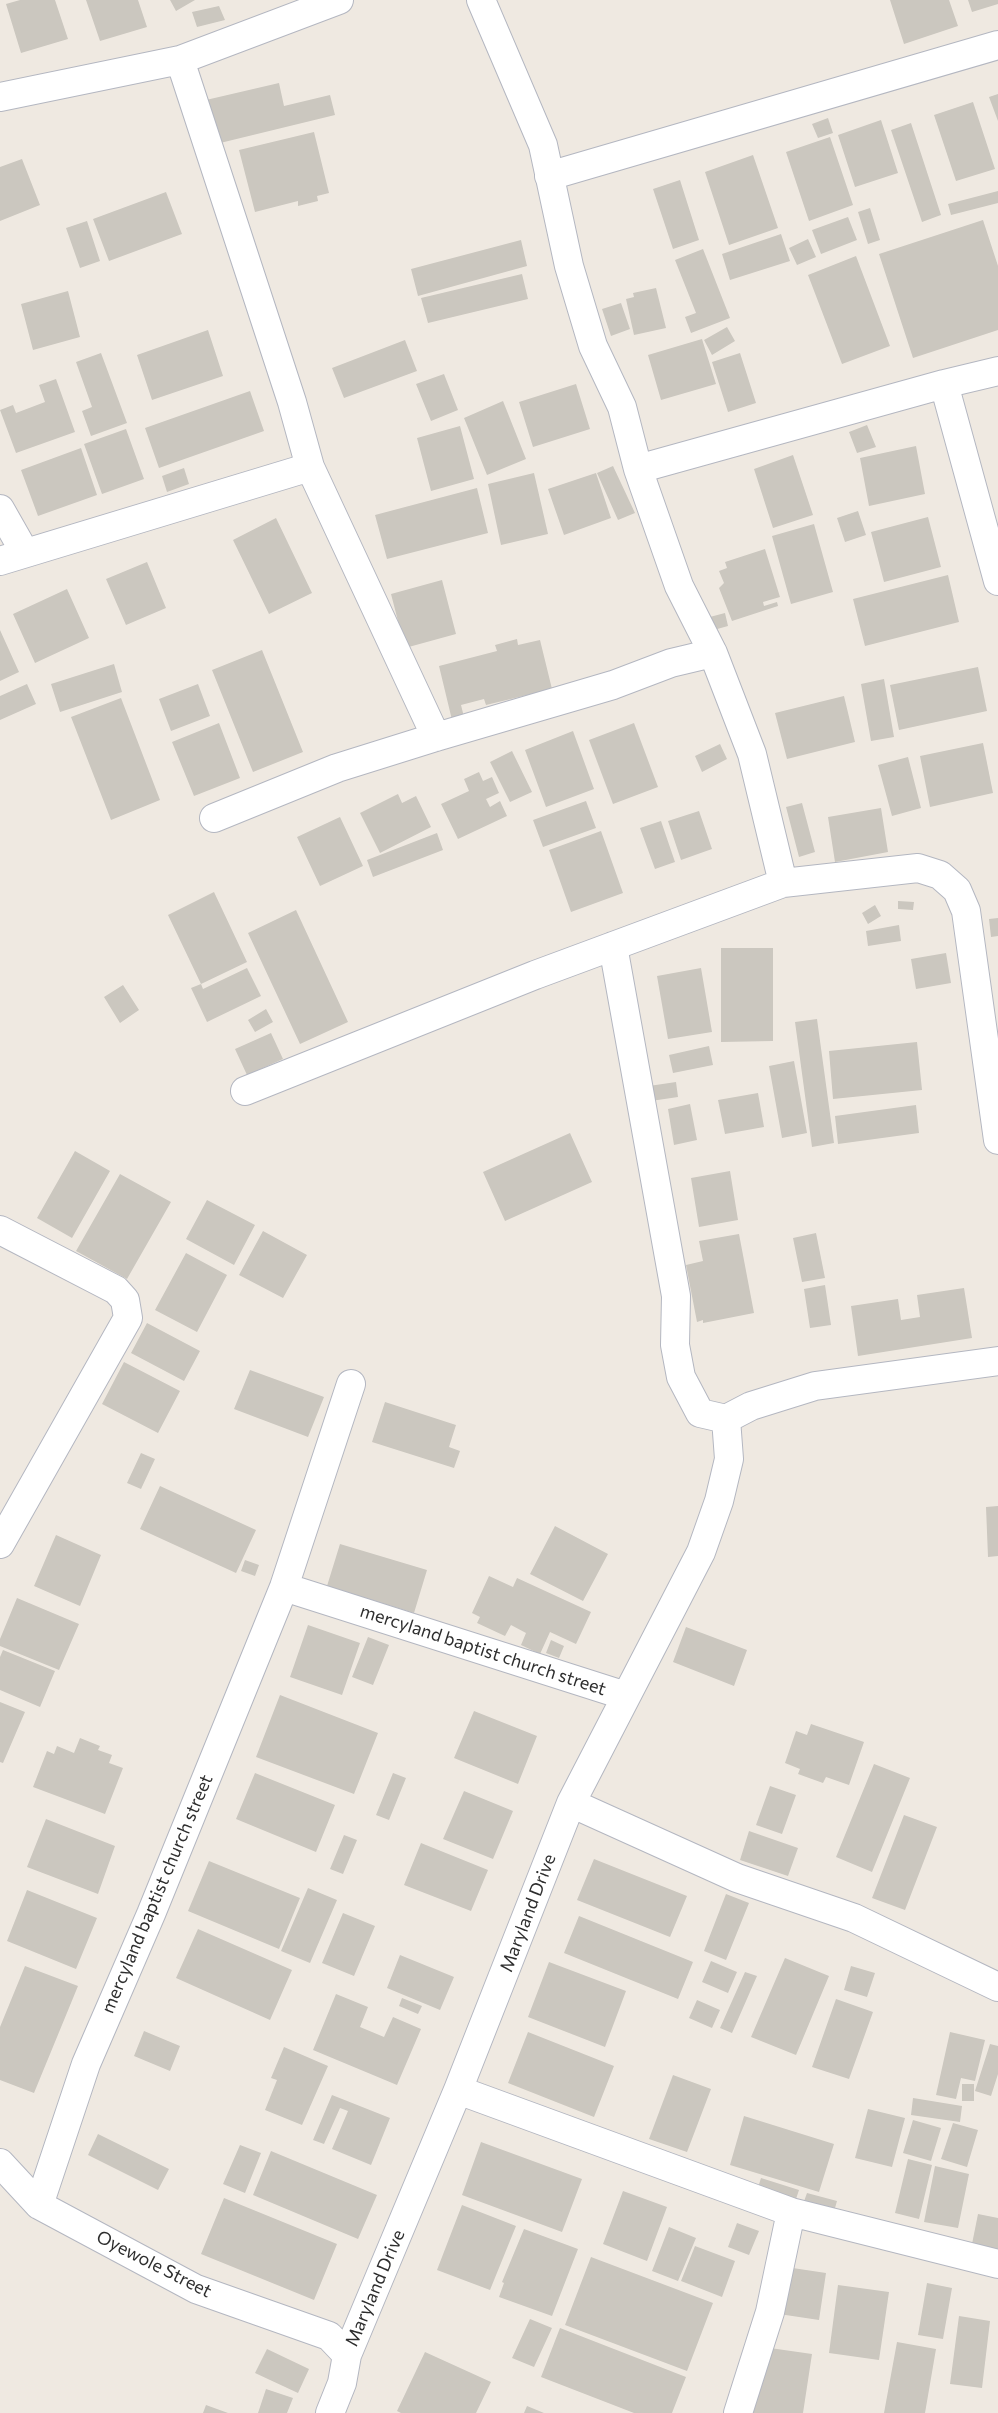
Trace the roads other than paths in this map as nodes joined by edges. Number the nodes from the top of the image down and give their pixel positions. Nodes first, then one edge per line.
1 (339, 0) edge
2 (481, 0) edge
3 (998, 45) edge
4 (180, 60) junction
5 (0, 97) edge
6 (549, 176) junction
7 (998, 372) edge
8 (944, 384) junction
9 (310, 467) junction
10 (638, 469) junction
11 (0, 510) edge
12 (12, 557) edge
13 (998, 581) edge
14 (713, 653) junction
15 (436, 737) junction
16 (214, 818) dead end
17 (783, 883) junction
18 (613, 946) junction
19 (993, 1058) edge
20 (245, 1091) dead end
21 (998, 1140) edge
22 (0, 1230) edge
23 (998, 1361) edge
24 (351, 1384) dead end
25 (726, 1418) junction
26 (0, 1544) edge
27 (284, 1587) junction
28 (626, 1696) junction
29 (571, 1803) junction
30 (998, 1988) edge
31 (458, 2090) junction
32 (0, 2163) edge
33 (39, 2205) junction
34 (791, 2212) junction
35 (998, 2264) edge
36 (347, 2355) junction
37 (330, 2413) edge
38 (738, 2413) edge

1 - 4 street
2 - 6 street
3 - 6 street
4 - 5 street
4 - 9 street
6 - 10 street
7 - 8 street
8 - 10 street
8 - 13 street
9 - 12 street
9 - 15 street
10 - 14 street
11 - 12 street
14 - 15 street
14 - 17 street
15 - 16 street
17 - 18 street
17 - 19 street
18 - 20 street
18 - 25 street
19 - 21 street
22 - 26 street
23 - 25 street
24 - 27 street, mercyland baptist church street
25 - 28 street, Maryland Drive
27 - 28 street, mercyland baptist church street
27 - 33 street, mercyland baptist church street
28 - 29 street, Maryland Drive
29 - 30 street
29 - 31 street, Maryland Drive
31 - 34 street
31 - 36 street, Maryland Drive
32 - 33 street, Oyewole Street
33 - 36 street, Oyewole Street
34 - 35 street
34 - 38 street
36 - 37 street, Maryland Drive

